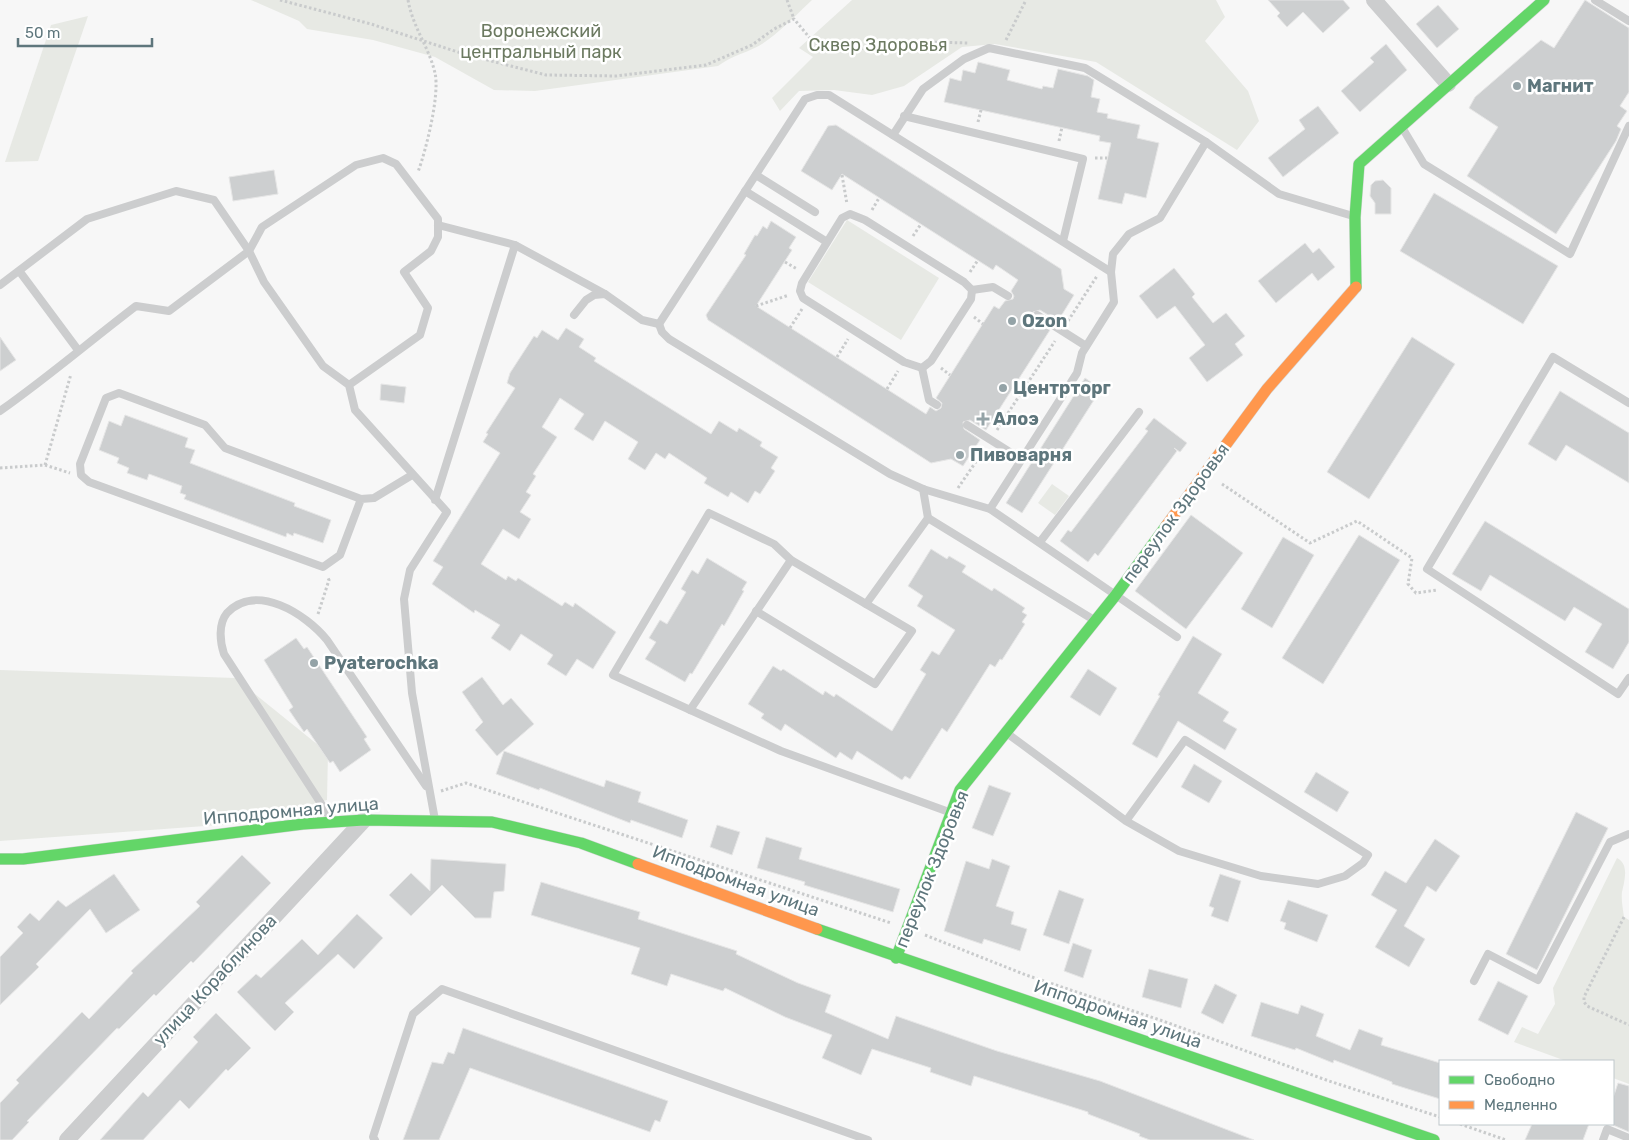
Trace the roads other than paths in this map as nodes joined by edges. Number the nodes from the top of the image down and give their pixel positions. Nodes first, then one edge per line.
1 (1374, 0) edge
2 (1544, 0) edge
3 (1595, 0) edge
4 (1629, 22) edge
5 (1448, 84) junction
6 (904, 116) junction
7 (1401, 126) junction
8 (1629, 126) edge
9 (893, 135) junction
10 (1206, 142) junction
11 (756, 175) junction
12 (746, 191) junction
13 (815, 212) dead end
14 (1355, 217) junction
15 (438, 225) junction
16 (1063, 241) junction
17 (827, 242) junction
18 (515, 246) junction
19 (249, 251) junction
20 (20, 272) junction
21 (1111, 272) junction
22 (0, 285) edge
23 (972, 290) junction
24 (605, 294) junction
25 (1008, 296) dead end
26 (574, 315) dead end
27 (1038, 315) dead end
28 (659, 324) junction
29 (1086, 346) junction
30 (78, 350) junction
31 (922, 368) junction
32 (350, 384) junction
33 (1629, 402) edge
34 (937, 405) dead end
35 (0, 411) edge
36 (1139, 412) dead end
37 (966, 425) dead end
38 (1021, 459) junction
39 (412, 475) junction
40 (923, 489) junction
41 (361, 500) junction
42 (435, 500) junction
43 (990, 509) junction
44 (928, 518) junction
45 (1040, 542) junction
46 (791, 560) junction
47 (1115, 596) junction
48 (866, 604) junction
49 (756, 611) junction
50 (1096, 621) junction
51 (1177, 637) dead end
52 (1629, 678) edge
53 (690, 710) junction
54 (1007, 733) junction
55 (429, 792) junction
56 (951, 813) junction
57 (364, 820) junction
58 (435, 820) junction
59 (1126, 821) junction
60 (333, 822) junction
61 (1629, 834) edge
62 (4, 863) edge
63 (896, 958) junction
64 (1474, 981) dead end
65 (1629, 1138) edge
66 (67, 1140) edge
67 (375, 1140) edge
68 (868, 1140) edge
69 (1434, 1140) edge
70 (1603, 1140) edge

1 - 5 street
2 - 5 street, переулок Здоровья
3 - 4 lane
5 - 7 street, переулок Здоровья
6 - 9 lane
6 - 10 lane
6 - 16 lane
7 - 8 lane
7 - 14 street, переулок Здоровья
9 - 11 lane
9 - 16 lane
10 - 14 lane
10 - 21 lane
11 - 12 lane
11 - 13 lane
12 - 17 lane
12 - 28 lane
14 - 47 street, переулок Здоровья
15 - 18 lane
15 - 19 lane
15 - 32 lane
16 - 21 lane
17 - 23 lane
17 - 31 lane
18 - 24 lane
18 - 42 lane
19 - 20 lane
19 - 30 lane
19 - 32 lane
20 - 22 lane
20 - 30 lane
21 - 29 lane
23 - 25 lane
23 - 31 lane
24 - 26 lane
24 - 28 lane
27 - 29 lane
28 - 40 lane
29 - 38 lane
30 - 35 lane
31 - 34 lane
32 - 39 lane
33 - 52 lane
36 - 45 lane
37 - 38 lane
38 - 43 lane
39 - 41 lane
39 - 42 lane
40 - 43 lane
40 - 44 lane
41 - 41 lane
42 - 55 lane
43 - 45 lane
44 - 48 lane
44 - 50 lane
45 - 47 lane
46 - 48 lane
46 - 49 lane
46 - 53 lane
47 - 50 street, переулок Здоровья
47 - 51 lane
48 - 49 lane
49 - 53 lane
50 - 54 street, переулок Здоровья
53 - 56 lane
54 - 56 street, переулок Здоровья
54 - 59 lane
55 - 58 lane
55 - 60 lane
56 - 63 street, переулок Здоровья
57 - 58 street, Ипподромная улица
57 - 60 street, Ипподромная улица
57 - 66 street, улица Кораблинова
58 - 63 street, Ипподромная улица
59 - 59 lane
60 - 62 street, Ипподромная улица
61 - 64 lane
63 - 69 street, Ипподромная улица
65 - 70 lane
67 - 68 lane

